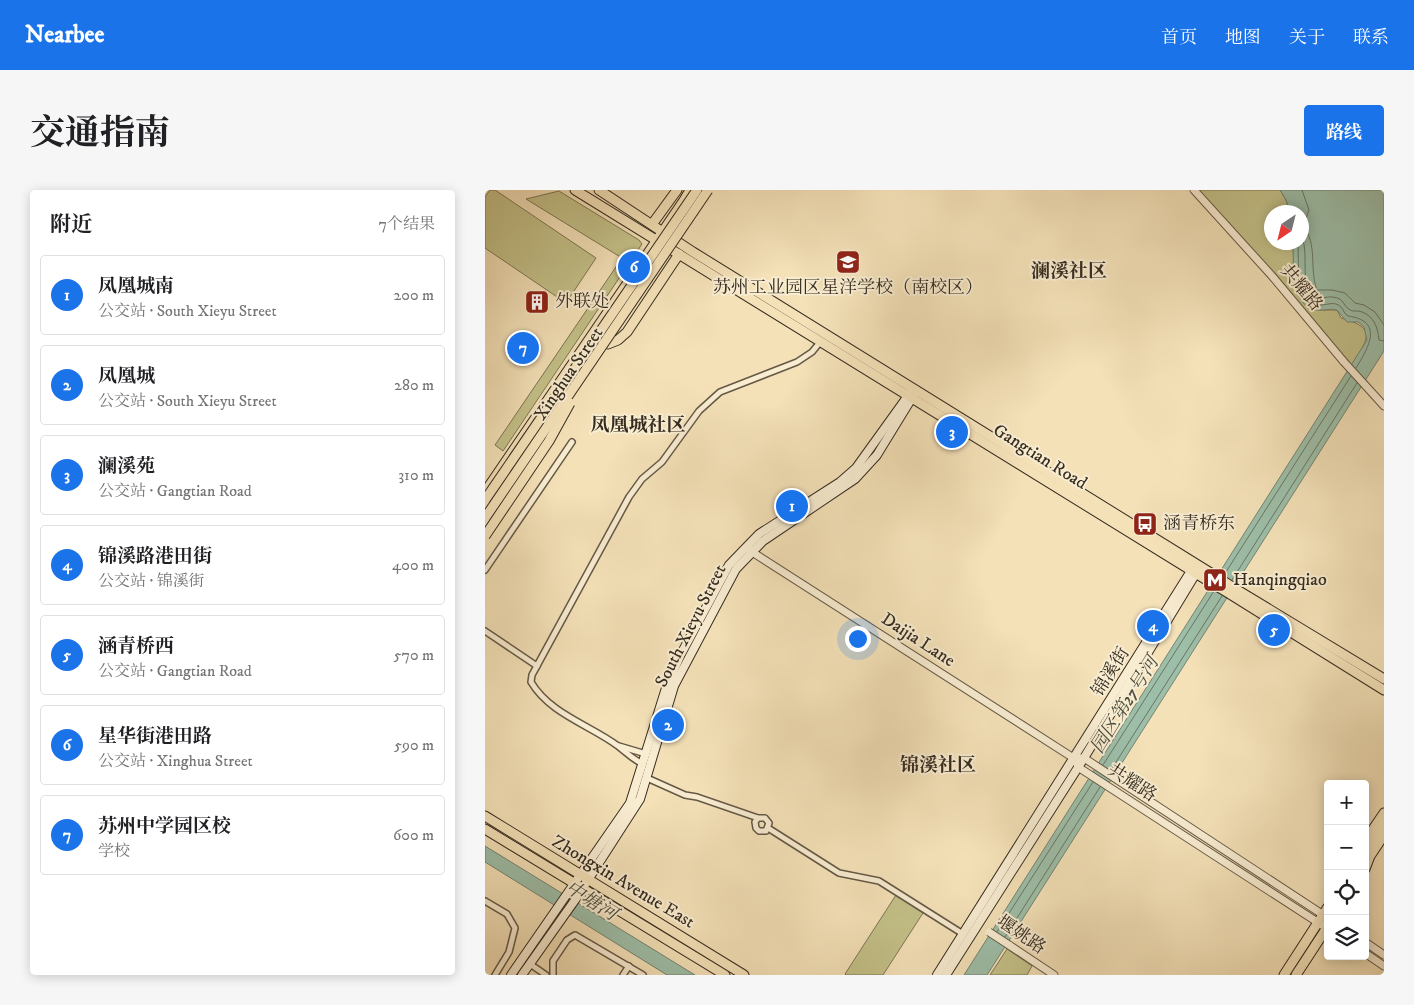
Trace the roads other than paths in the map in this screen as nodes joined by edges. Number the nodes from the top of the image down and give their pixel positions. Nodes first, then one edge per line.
1 (575, 190) edge
2 (599, 190) edge
3 (677, 190) edge
4 (691, 190) edge
5 (697, 190) edge
6 (710, 190) edge
7 (1194, 190) edge
8 (653, 223) junction
9 (663, 231) junction
10 (657, 240) junction
11 (678, 241) junction
12 (676, 252) junction
13 (821, 341) junction
14 (593, 359) junction
15 (913, 394) junction
16 (1384, 406) edge
17 (572, 442) dead end
18 (485, 492) edge
19 (485, 500) edge
20 (485, 518) edge
21 (485, 526) edge
22 (485, 536) edge
23 (748, 549) junction
24 (485, 570) edge
25 (1196, 570) junction
26 (1232, 591) junction
27 (485, 631) edge
28 (537, 666) junction
29 (1384, 679) edge
30 (1384, 690) edge
31 (619, 746) junction
32 (647, 754) junction
33 (1083, 758) junction
34 (1075, 759) junction
35 (643, 764) junction
36 (1078, 767) junction
37 (647, 778) junction
38 (1384, 813) edge
39 (485, 816) edge
40 (759, 818) junction
41 (1384, 825) edge
42 (768, 828) junction
43 (485, 829) edge
44 (1369, 835) edge
45 (1384, 835) edge
46 (1384, 845) edge
47 (1369, 846) edge
48 (1369, 859) edge
49 (1369, 864) edge
50 (585, 878) junction
51 (579, 887) junction
52 (485, 901) edge
53 (563, 911) junction
54 (1324, 916) edge
55 (975, 922) junction
56 (1324, 933) edge
57 (963, 934) junction
58 (1369, 945) edge
59 (1384, 955) edge
60 (1369, 956) edge
61 (530, 964) junction
62 (629, 966) junction
63 (1384, 966) edge
64 (495, 975) edge
65 (511, 975) edge
66 (522, 975) edge
67 (545, 975) edge
68 (553, 975) edge
69 (623, 975) edge
70 (643, 975) edge
71 (725, 975) edge
72 (743, 975) edge
73 (937, 975) edge
74 (946, 975) edge
75 (1054, 975) edge
76 (1284, 975) edge
77 (1296, 975) edge

1 - 10 main road, Gangtian Road
2 - 8 main road, Gangtian Road
3 - 8 main road
4 - 9 main road, Xinghua Street
5 - 19 main road, bridge
6 - 11 main road
6 - 14 main road, bridge
7 - 16 street, 共耀路, bridge
8 - 9 main road, Gangtian Road
9 - 10 main road, Xinghua Street
9 - 11 main road, Gangtian Road
10 - 12 main road, Gangtian Road
10 - 18 main road, Xinghua Street
11 - 12 main road
11 - 15 main road, Gangtian Road
12 - 13 main road, Gangtian Road
12 - 21 main road, Xinghua Street
13 - 15 main road, Gangtian Road
13 - 28 street
14 - 20 main road, bridge
14 - 22 main road, bridge
15 - 23 main road, South Xieyu Street
15 - 25 main road, Gangtian Road
17 - 24 street
23 - 32 main road, South Xieyu Street
23 - 34 street, Daijia Lane
23 - 37 main road, South Xieyu Street
25 - 26 main road, Gangtian Road, bridge
25 - 33 main road, 锦溪街
25 - 34 main road, 锦溪街
26 - 29 main road, Gangtian Road
26 - 30 main road, Gangtian Road
27 - 28 street
28 - 31 street
31 - 32 street
31 - 35 street
32 - 35 main road, South Xieyu Street
33 - 34 street
33 - 36 main road, 锦溪街
33 - 54 street, 共耀路
34 - 36 street
34 - 55 main road, 锦溪街
35 - 50 main road, South Xieyu Street
36 - 54 street, 共耀路
36 - 55 main road, 锦溪街
37 - 40 street
37 - 50 main road, South Xieyu Street
38 - 44 main road
39 - 50 main road, Zhongxin Avenue East
40 - 42 street
40 - 42 street
41 - 47 main road
42 - 57 street
43 - 51 main road, Zhongxin Avenue East
45 - 48 main road
46 - 49 main road
50 - 51 main road, South Xieyu Street
50 - 72 main road, Zhongxin Avenue East
51 - 53 main road, South Xieyu Street
51 - 53 main road, South Xieyu Street
51 - 71 main road, Zhongxin Avenue East
52 - 64 street
53 - 61 main road, South Xieyu Street
53 - 65 main road, South Xieyu Street
54 - 76 main road
55 - 57 main road, 锦溪街
55 - 74 main road, 锦溪街
55 - 75 street, 堰姚路, bridge
56 - 77 main road
57 - 73 main road, 锦溪街
58 - 59 street
60 - 63 street
61 - 66 main road, South Xieyu Street
61 - 67 street
62 - 68 street
62 - 69 street
62 - 70 street

